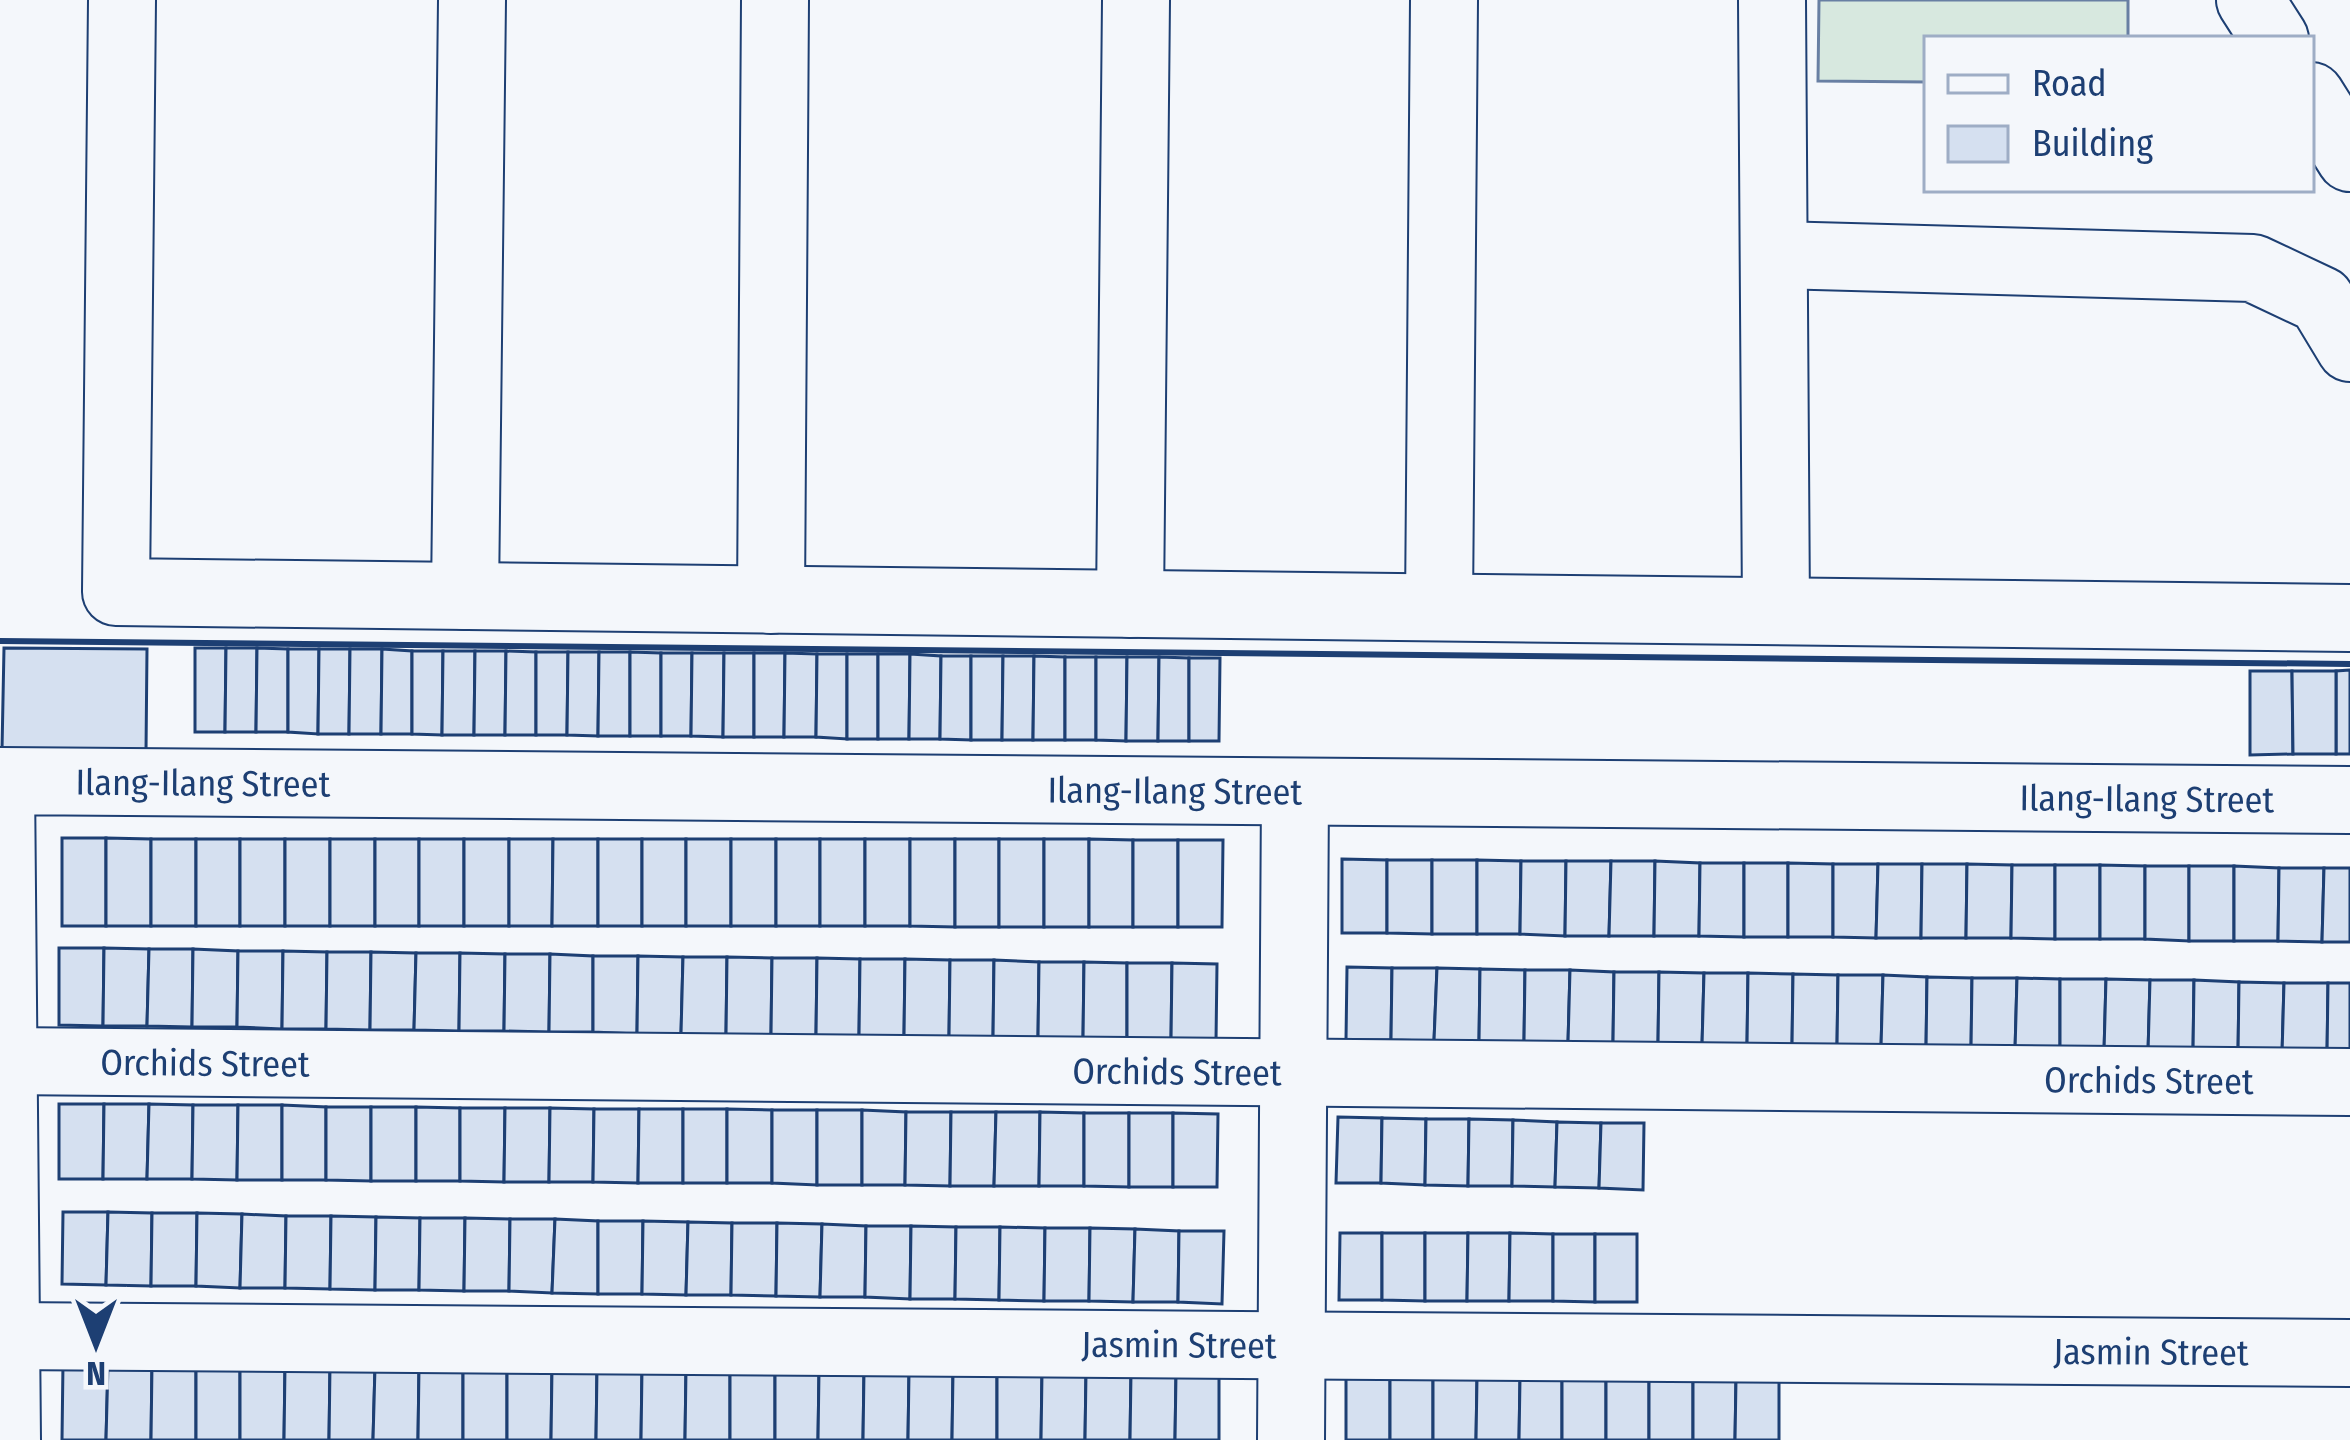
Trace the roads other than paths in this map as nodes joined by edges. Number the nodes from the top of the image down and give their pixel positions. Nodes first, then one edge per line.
1 (122, 0) edge
2 (472, 0) edge
3 (775, 0) edge
4 (1136, 0) edge
5 (1444, 0) edge
6 (1772, 0) edge
7 (2250, 0) edge
8 (2273, 36) edge
9 (2314, 101) edge
10 (2350, 158) edge
11 (1774, 256) junction
12 (2350, 348) edge
13 (465, 596) junction
14 (771, 600) junction
15 (1130, 604) junction
16 (1439, 608) junction
17 (1776, 611) junction
18 (2350, 618) edge
19 (1, 781) edge
20 (1295, 792) junction
21 (2350, 800) edge
22 (4, 1061) junction
23 (1293, 1073) junction
24 (2350, 1082) edge
25 (6, 1336) junction
26 (1292, 1346) junction
27 (2350, 1353) edge
28 (7, 1440) edge
29 (1291, 1440) edge

1 - 13 street
2 - 13 street
3 - 14 street
4 - 15 street
5 - 16 street
6 - 11 street
7 - 8 street
9 - 10 street
11 - 12 street
11 - 17 street
13 - 14 street
14 - 15 street
15 - 16 street
16 - 17 street
17 - 18 street
19 - 20 street, Ilang-Ilang Street
19 - 22 street
20 - 21 street, Ilang-Ilang Street
20 - 23 street
22 - 23 street, Orchids Street
22 - 25 street
23 - 24 street, Orchids Street
23 - 26 street
25 - 26 street, Jasmin Street
25 - 28 street
26 - 27 street, Jasmin Street
26 - 29 street

